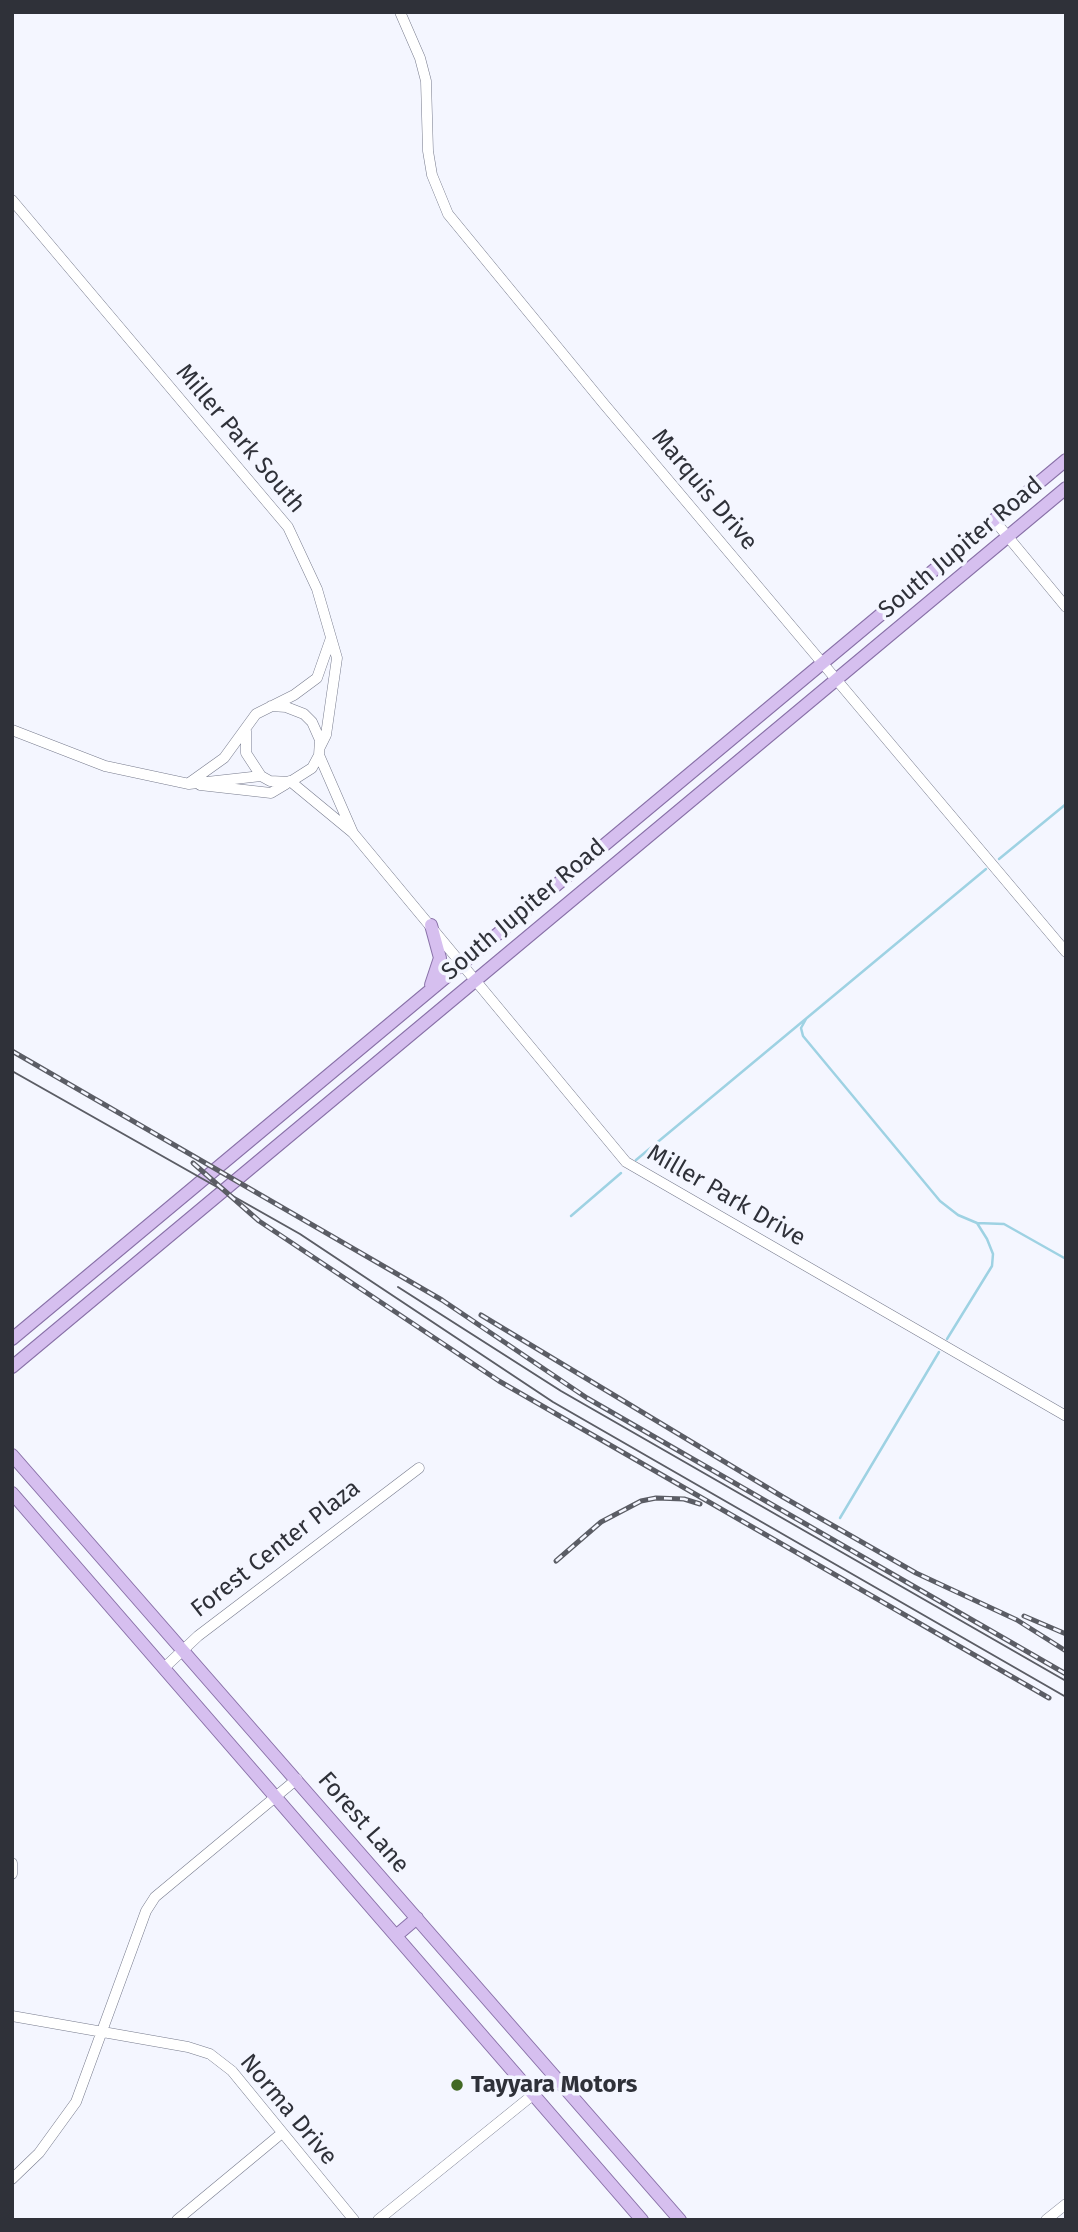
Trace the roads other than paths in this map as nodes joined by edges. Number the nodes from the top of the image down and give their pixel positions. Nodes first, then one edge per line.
1 (400, 12) edge
2 (12, 200) edge
3 (1066, 460) edge
4 (1066, 488) edge
5 (994, 520) junction
6 (1008, 537) junction
7 (1066, 607) edge
8 (331, 635) junction
9 (824, 663) junction
10 (837, 677) junction
11 (271, 706) junction
12 (247, 727) junction
13 (12, 730) edge
14 (320, 751) junction
15 (261, 776) junction
16 (290, 782) junction
17 (189, 784) junction
18 (642, 813) junction
19 (654, 828) junction
20 (353, 833) junction
21 (431, 926) junction
22 (1066, 952) edge
23 (461, 962) junction
24 (474, 978) junction
25 (431, 987) junction
26 (317, 1083) junction
27 (330, 1099) junction
28 (105, 1261) junction
29 (118, 1276) junction
30 (12, 1339) edge
31 (12, 1367) edge
32 (1066, 1416) edge
33 (12, 1455) edge
34 (419, 1468) dead end
35 (12, 1493) edge
36 (183, 1648) junction
37 (164, 1668) junction
38 (296, 1779) junction
39 (276, 1796) junction
40 (12, 1863) edge
41 (12, 1874) edge
42 (417, 1918) junction
43 (397, 1935) junction
44 (12, 2016) edge
45 (103, 2032) junction
46 (555, 2077) junction
47 (534, 2092) junction
48 (282, 2133) junction
49 (12, 2179) edge
50 (1066, 2204) edge
51 (177, 2220) edge
52 (354, 2220) edge
53 (378, 2220) edge
54 (642, 2220) edge
55 (680, 2220) edge
56 (1046, 2220) edge

1 - 9 street, Marquis Drive
2 - 8 street, Miller Park South
3 - 5 main road, South Jupiter Road
4 - 6 main road, South Jupiter Road
5 - 6 street
5 - 9 main road, South Jupiter Road
6 - 7 street
6 - 10 main road, South Jupiter Road
8 - 11 street
8 - 14 street, Miller Park South
9 - 10 street, Marquis Drive
9 - 18 main road, South Jupiter Road
10 - 19 main road, South Jupiter Road
10 - 22 street, Marquis Drive
11 - 12 street
11 - 14 street
12 - 15 street
12 - 17 street
13 - 17 street
14 - 16 street
14 - 20 street
15 - 16 street
15 - 17 street
16 - 17 street
16 - 20 street
18 - 19 main road
18 - 23 main road, South Jupiter Road
19 - 24 main road, South Jupiter Road
20 - 21 street, Miller Park Drive
21 - 23 street, Miller Park Drive
21 - 25 main road
23 - 24 street, Miller Park Drive
23 - 25 main road, South Jupiter Road
24 - 27 main road, South Jupiter Road
24 - 32 street, Miller Park Drive
25 - 26 main road, South Jupiter Road
26 - 27 main road
26 - 28 main road, South Jupiter Road
27 - 29 main road, South Jupiter Road
28 - 29 main road
28 - 30 main road, South Jupiter Road
29 - 31 main road, South Jupiter Road
33 - 36 main road, Forest Lane
34 - 36 street, Forest Center Plaza
35 - 37 main road, Forest Lane
36 - 37 street, Forest Center Plaza
36 - 38 main road, Forest Lane
37 - 39 main road, Forest Lane
38 - 39 street
38 - 42 main road, Forest Lane
39 - 43 main road, Forest Lane
39 - 45 street
40 - 41 street
42 - 43 main road
42 - 46 main road, Forest Lane
43 - 47 main road, Forest Lane
44 - 45 street, Norma Drive
45 - 48 street, Norma Drive
45 - 49 street
46 - 47 street
46 - 55 main road, Forest Lane
47 - 53 street
47 - 54 main road, Forest Lane
48 - 51 street
48 - 52 street, Norma Drive
50 - 56 street

